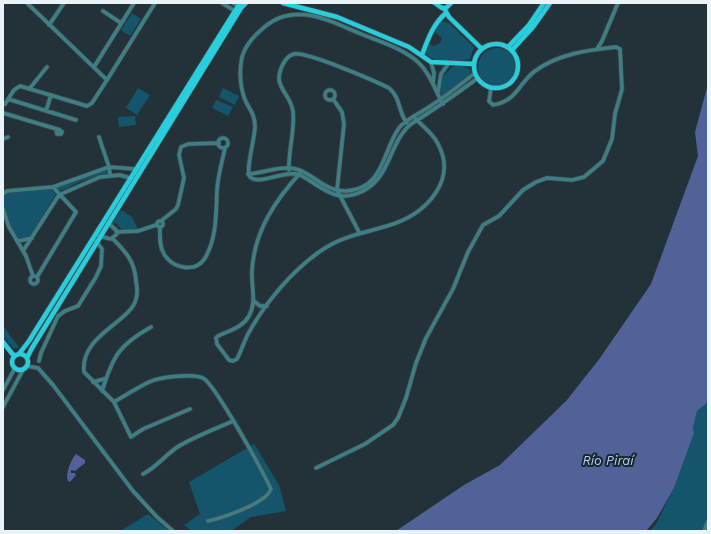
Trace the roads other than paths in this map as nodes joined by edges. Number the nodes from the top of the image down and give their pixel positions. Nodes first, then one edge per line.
1 (28, 3) edge
2 (64, 3) edge
3 (134, 3) edge
4 (155, 3) edge
5 (222, 3) edge
6 (233, 3) edge
7 (246, 3) edge
8 (283, 3) edge
9 (434, 3) edge
10 (450, 3) edge
11 (544, 3) edge
12 (550, 3) edge
13 (618, 3) edge
14 (238, 7) edge
15 (103, 11) dead end
16 (445, 11) junction
17 (121, 22) junction
18 (50, 25) junction
19 (482, 49) junction
20 (510, 49) junction
21 (597, 49) junction
22 (422, 54) junction
23 (431, 62) junction
24 (449, 63) junction
25 (474, 64) junction
26 (47, 67) dead end
27 (94, 67) junction
28 (434, 73) junction
29 (441, 74) junction
30 (476, 76) junction
31 (107, 80) junction
32 (433, 84) junction
33 (30, 88) junction
34 (491, 88) junction
35 (438, 93) junction
36 (51, 95) junction
37 (8, 99) junction
38 (333, 99) dead end
39 (440, 99) junction
40 (5, 104) dead end
41 (443, 104) junction
42 (46, 111) junction
43 (3, 113) edge
44 (415, 119) junction
45 (76, 120) dead end
46 (407, 124) junction
47 (56, 129) dead end
48 (8, 137) dead end
49 (99, 137) dead end
50 (3, 139) edge
51 (218, 143) junction
52 (225, 148) junction
53 (109, 167) junction
54 (135, 169) junction
55 (289, 170) junction
56 (300, 173) junction
57 (248, 174) junction
58 (110, 175) junction
59 (132, 180) junction
60 (53, 187) junction
61 (337, 190) junction
62 (3, 194) edge
63 (59, 195) junction
64 (339, 196) junction
65 (3, 209) edge
66 (108, 223) junction
67 (158, 226) junction
68 (117, 232) junction
69 (359, 232) junction
70 (99, 236) junction
71 (32, 238) junction
72 (113, 239) junction
73 (18, 241) junction
74 (96, 242) junction
75 (23, 251) junction
76 (254, 300) junction
77 (268, 306) junction
78 (151, 327) dead end
79 (3, 342) edge
80 (16, 355) junction
81 (27, 358) junction
82 (39, 361) dead end
83 (25, 367) junction
84 (15, 368) junction
85 (104, 379) junction
86 (93, 382) junction
87 (4, 388) edge
88 (102, 390) junction
89 (12, 391) junction
90 (114, 402) junction
91 (3, 407) edge
92 (190, 409) dead end
93 (232, 420) junction
94 (316, 468) dead end
95 (143, 474) dead end
96 (208, 521) dead end
97 (708, 521) edge
98 (173, 531) edge
99 (704, 531) edge

1 - 18 street
2 - 18 street
3 - 17 street
4 - 31 street
5 - 14 street
6 - 14 street
7 - 59 main road
8 - 22 main road
9 - 16 main road
10 - 16 main road
11 - 20 main road
12 - 20 main road
13 - 21 street
14 - 54 main road
15 - 17 street
16 - 19 main road
16 - 22 main road
17 - 27 street
18 - 27 street
19 - 20 main road
19 - 25 main road
20 - 34 main road
21 - 34 street
21 - 94 street
22 - 23 main road
23 - 24 main road
23 - 28 street
24 - 25 main road
24 - 29 street
25 - 30 main road
26 - 33 street
27 - 31 street
28 - 29 street
28 - 32 street
29 - 35 street
30 - 34 main road
30 - 39 street
30 - 41 street
31 - 36 street
32 - 35 street
32 - 57 street
33 - 36 street
33 - 37 street
35 - 39 street
36 - 42 street
37 - 40 street
37 - 42 street
38 - 61 street
39 - 41 street
39 - 44 street
41 - 44 street
42 - 45 street
43 - 47 street
44 - 46 street
44 - 69 street
46 - 55 street
46 - 61 street
46 - 64 street
48 - 50 street
49 - 53 street
51 - 52 street
51 - 52 street
51 - 67 street
52 - 67 street
53 - 54 street
53 - 58 street
53 - 60 street
54 - 59 main road
55 - 56 street
55 - 57 street
55 - 57 street
56 - 61 street
56 - 64 street
56 - 76 street
58 - 59 street
58 - 63 street
59 - 66 main road
59 - 80 main road
60 - 62 street
60 - 63 street
61 - 64 street
63 - 71 street
63 - 75 street
64 - 69 street
65 - 73 street
66 - 68 street
66 - 70 main road
67 - 68 street
68 - 72 street
69 - 77 street
70 - 72 street
70 - 74 main road
71 - 73 street
71 - 75 street
72 - 86 street
73 - 75 street
74 - 81 main road
74 - 82 street
76 - 77 street
76 - 77 street
78 - 85 street
79 - 80 main road
80 - 81 main road
80 - 84 main road
81 - 83 main road
83 - 84 main road
83 - 89 street
83 - 98 street
84 - 87 street
85 - 86 street
85 - 88 street
86 - 88 street
87 - 89 street
88 - 90 street
89 - 91 street
90 - 92 street
90 - 93 street
93 - 95 street
93 - 96 street
97 - 99 street

